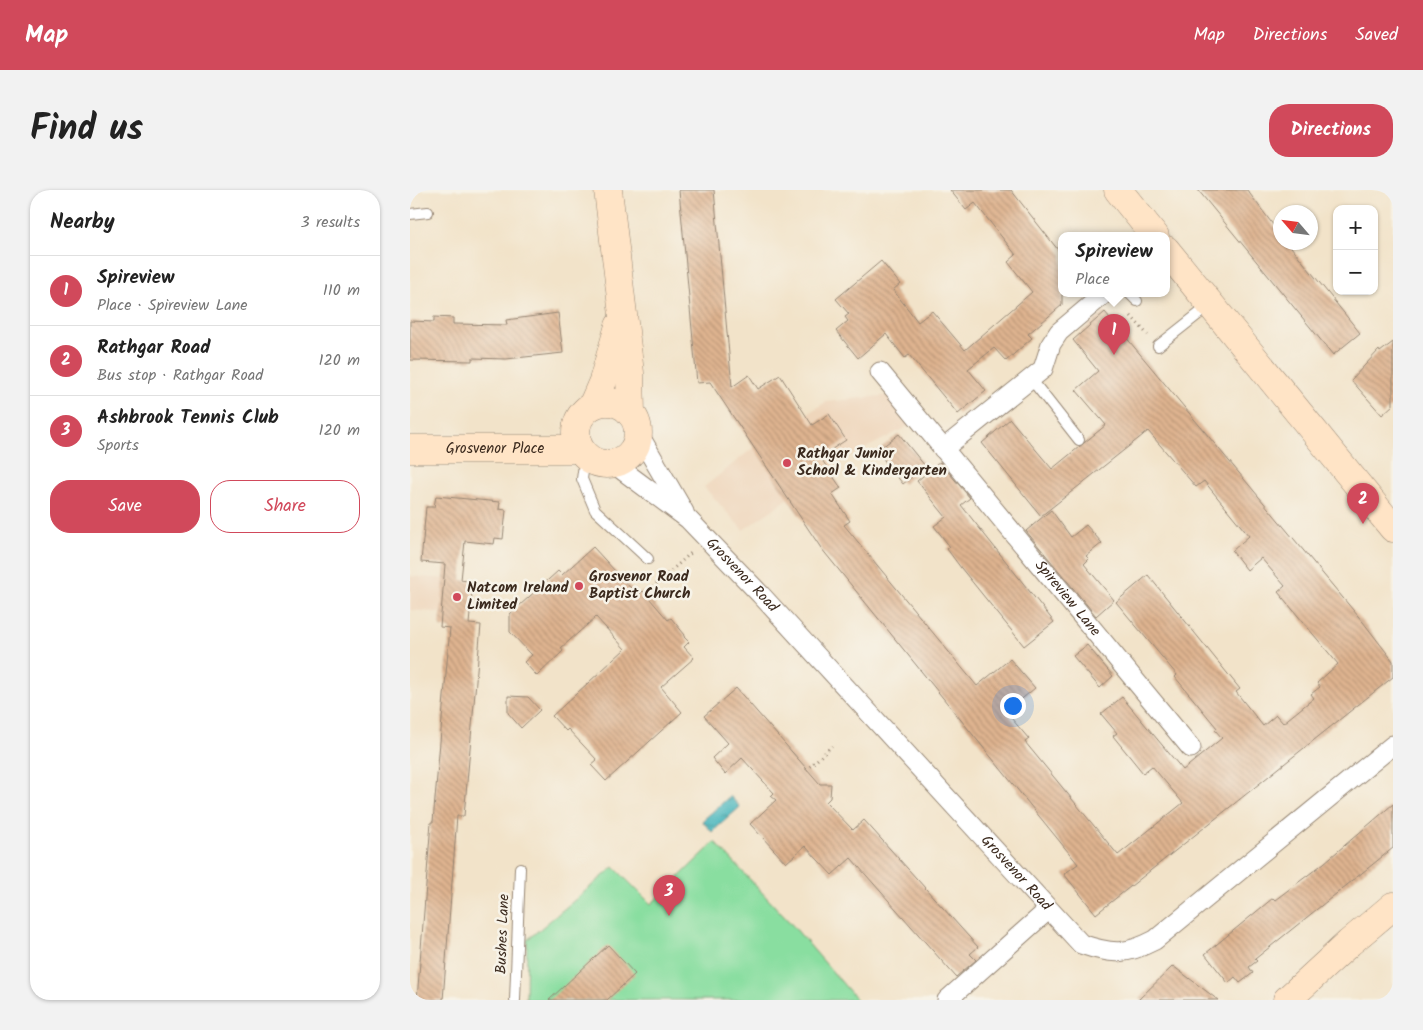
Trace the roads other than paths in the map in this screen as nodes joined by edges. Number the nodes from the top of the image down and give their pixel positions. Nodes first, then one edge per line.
1 (608, 190) edge
2 (1118, 190) edge
3 (428, 212) dead end
4 (410, 214) edge
5 (1153, 232) edge
6 (1170, 255) edge
7 (1100, 297) edge
8 (1211, 304) junction
9 (622, 317) junction
10 (1158, 346) road end
11 (880, 372) dead end
12 (1031, 379) junction
13 (594, 404) junction
14 (635, 424) junction
15 (1079, 440) dead end
16 (410, 449) edge
17 (944, 449) junction
18 (582, 453) junction
19 (614, 464) junction
20 (688, 519) junction
21 (1393, 528) edge
22 (648, 559) dead end
23 (1393, 745) edge
24 (1191, 748) dead end
25 (520, 868) dead end
26 (1393, 906) edge
27 (1048, 910) junction
28 (515, 1000) edge
29 (947, 1000) edge
30 (1287, 1000) edge

1 - 9 street, Grosvenor Road
2 - 5 street
3 - 4 lane
6 - 8 street
7 - 12 street
8 - 10 lane
8 - 21 street
9 - 13 street, Grosvenor Road
9 - 14 street, Grosvenor Road
11 - 17 street, Spireview Lane
12 - 15 lane
12 - 17 street
13 - 14 street
13 - 18 street
14 - 19 street
14 - 20 street, Grosvenor Road
16 - 18 street, Grosvenor Place
17 - 24 street, Spireview Lane
18 - 19 street
18 - 22 lane
19 - 20 street, Grosvenor Road
20 - 27 street, Grosvenor Road
23 - 27 street, Grosvenor Road
25 - 28 lane, Bushes Lane
26 - 30 street
27 - 29 street

